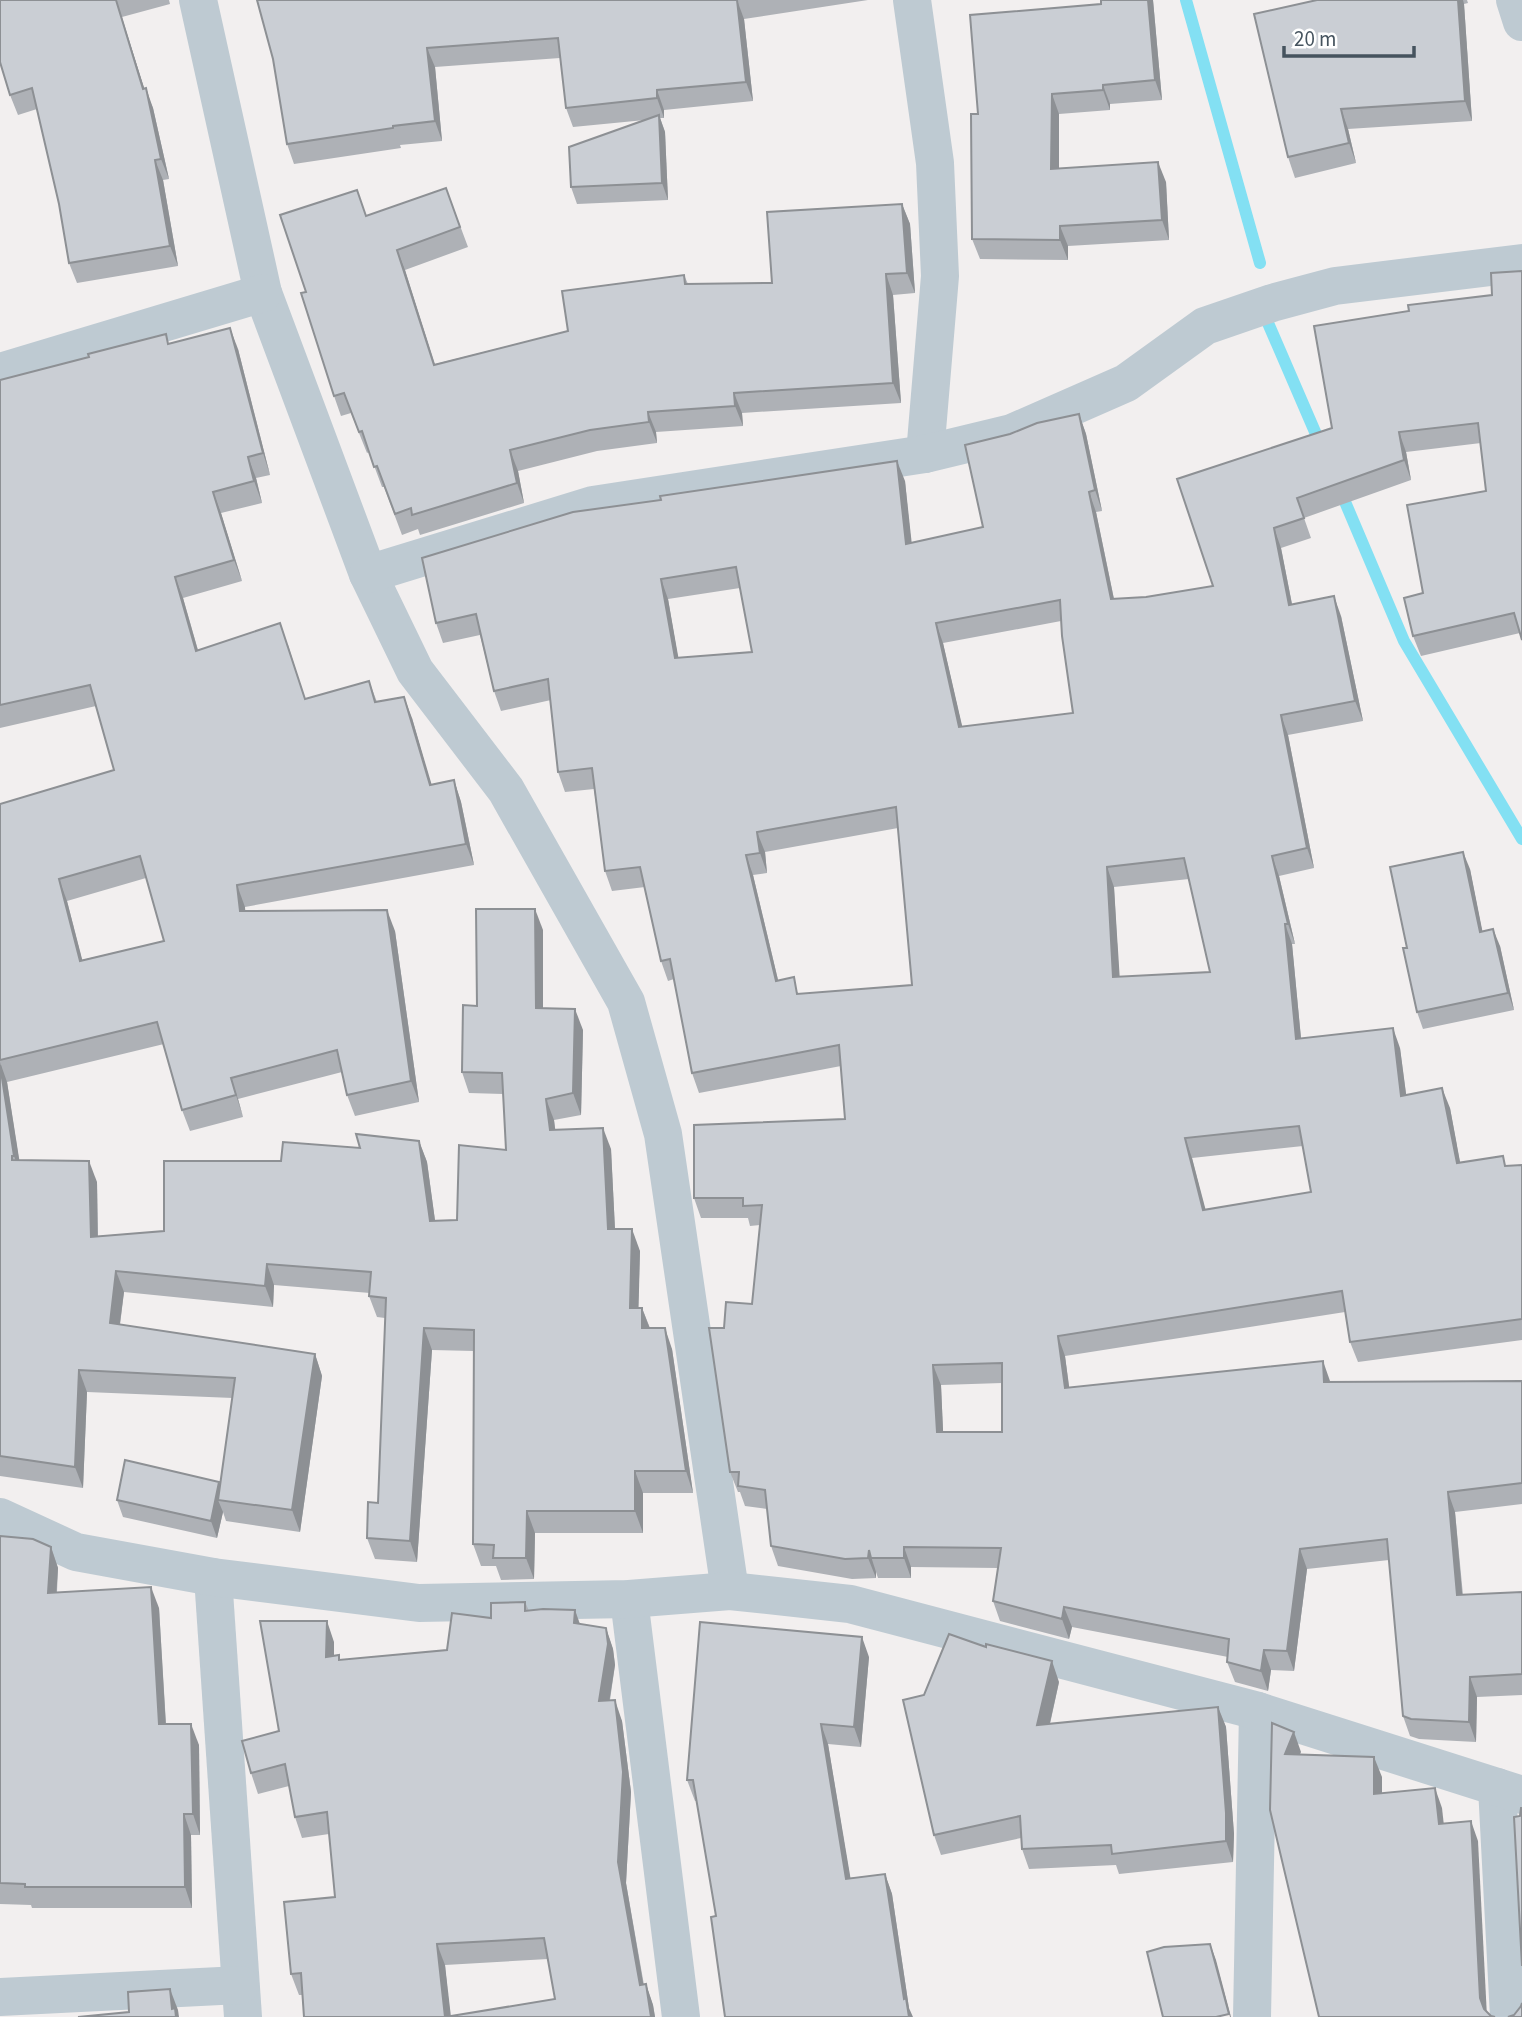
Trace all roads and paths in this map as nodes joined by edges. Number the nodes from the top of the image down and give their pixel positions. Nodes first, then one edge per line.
1 (198, 0) edge
2 (912, 0) edge
3 (1515, 0) edge
4 (1522, 22) edge
5 (1522, 263) edge
6 (263, 293) junction
7 (0, 372) edge
8 (925, 454) junction
9 (368, 575) junction
10 (0, 1517) edge
11 (213, 1577) junction
12 (730, 1591) junction
13 (629, 1599) junction
14 (1258, 1711) junction
15 (1510, 1791) edge
16 (0, 1997) edge
17 (241, 2001) edge
18 (681, 2017) edge
19 (1252, 2017) edge
20 (1509, 2017) edge

1 - 6 street
2 - 8 street
3 - 4 street
5 - 8 street
6 - 7 street
6 - 9 street
8 - 9 street
9 - 12 street
10 - 11 street
11 - 13 street
11 - 17 street
12 - 13 street
12 - 14 street
13 - 18 street
14 - 15 street
14 - 19 street
15 - 20 street
16 - 17 street

